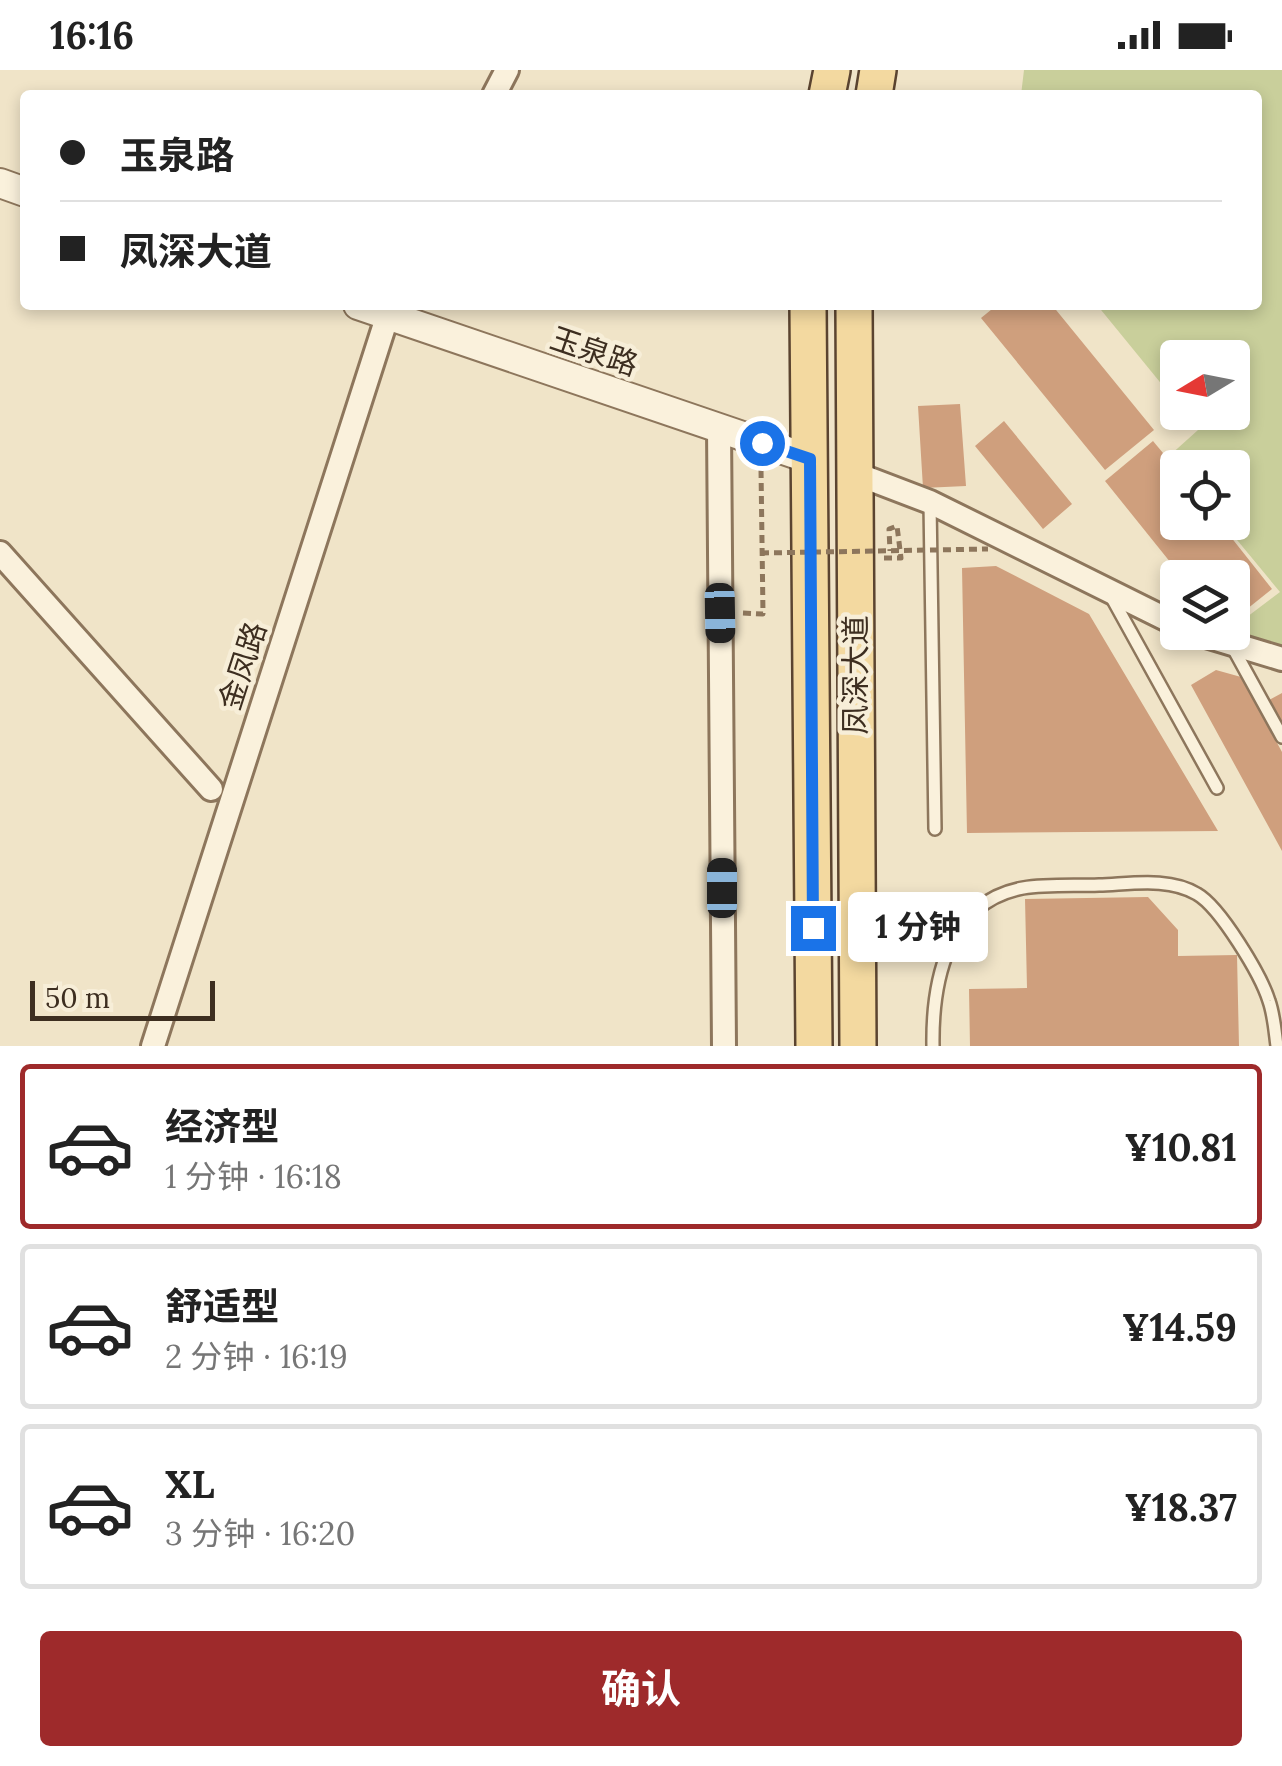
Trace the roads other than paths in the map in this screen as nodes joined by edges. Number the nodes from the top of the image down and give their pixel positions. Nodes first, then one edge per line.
1 (389, 310) edge
2 (808, 310) edge
3 (854, 310) edge
4 (719, 428) junction
5 (810, 459) junction
6 (854, 474) junction
7 (930, 502) junction
8 (0, 553) edge
9 (1105, 585) junction
10 (1160, 615) edge
11 (1234, 650) edge
12 (1241, 650) edge
13 (1282, 660) edge
14 (1282, 738) edge
15 (1217, 788) dead end
16 (211, 789) dead end
17 (935, 829) dead end
18 (153, 1046) edge
19 (724, 1046) edge
20 (814, 1046) edge
21 (858, 1046) edge
22 (933, 1046) edge
23 (1277, 1046) edge

1 - 4 street, 玉泉路
1 - 18 street, 金凤路
2 - 5 main road, 凤深大道
3 - 6 main road, 凤深大道
4 - 5 street, 玉泉路
4 - 19 street
5 - 20 main road, 凤深大道
6 - 7 street
6 - 21 main road, 凤深大道
7 - 9 street
7 - 17 lane
8 - 16 street
9 - 10 street
9 - 15 lane
11 - 14 lane
12 - 13 street
22 - 23 lane

